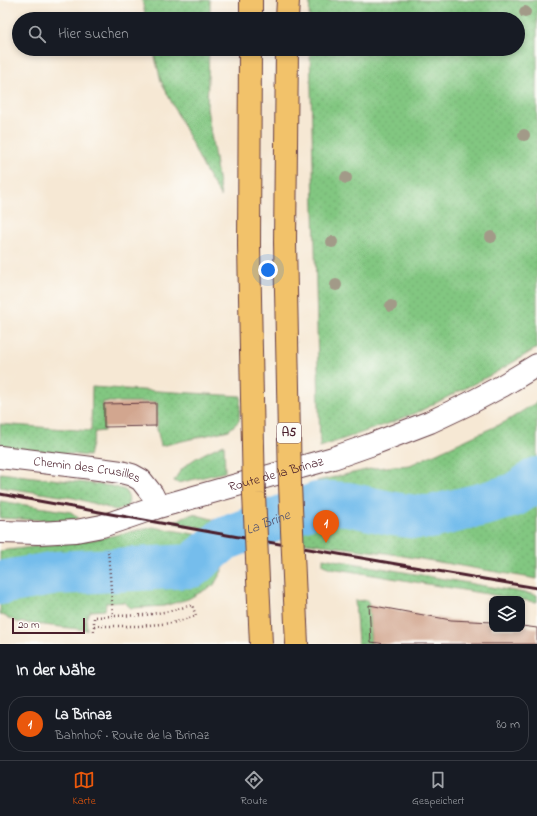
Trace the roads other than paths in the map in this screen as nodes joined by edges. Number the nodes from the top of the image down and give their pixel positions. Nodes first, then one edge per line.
1 (251, 0) edge
2 (288, 0) edge
3 (251, 12) edge
4 (287, 12) edge
5 (250, 56) edge
6 (287, 56) edge
7 (537, 365) edge
8 (0, 457) edge
9 (155, 508) junction
10 (0, 532) edge
11 (261, 644) edge
12 (297, 644) edge

1 - 3 highway
2 - 4 highway
5 - 11 highway, bridge
6 - 12 highway, A5, bridge
7 - 9 street, Route de la Brinaz
8 - 9 street, Chemin des Crusilles
9 - 10 street, Route de la Brinaz

